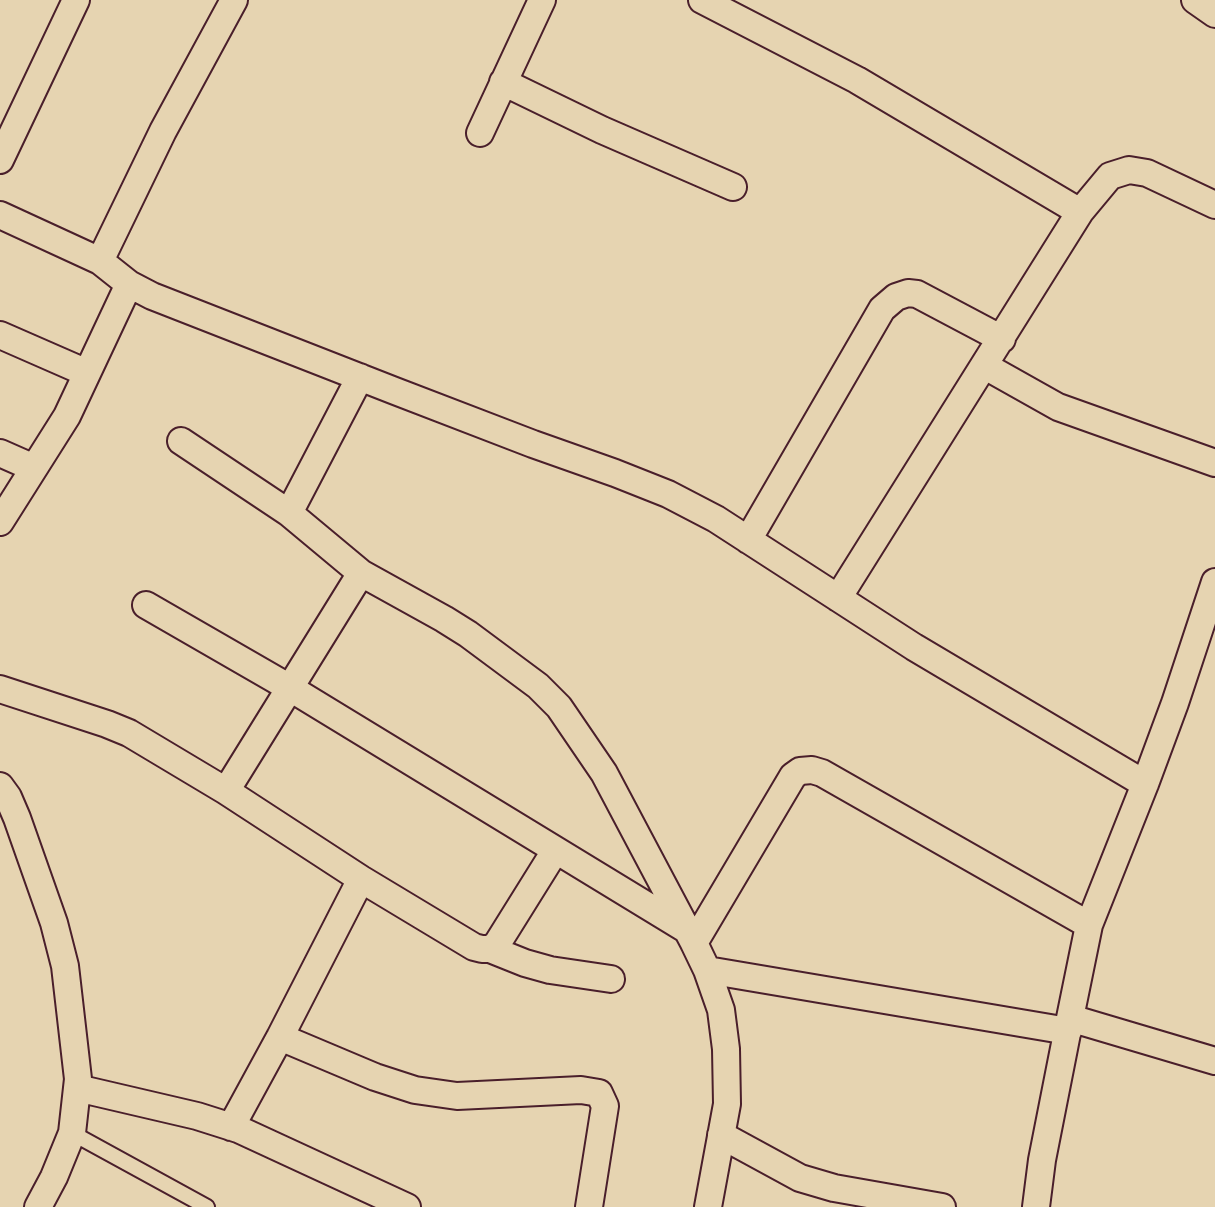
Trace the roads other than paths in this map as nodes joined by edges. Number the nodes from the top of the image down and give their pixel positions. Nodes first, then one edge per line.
1 (76, 0) edge
2 (234, 0) edge
3 (542, 0) edge
4 (702, 0) edge
5 (1195, 0) edge
6 (1215, 14) edge
7 (503, 82) junction
8 (480, 133) dead end
9 (0, 160) edge
10 (733, 187) dead end
11 (1215, 205) edge
12 (1080, 212) junction
13 (0, 215) edge
14 (100, 261) junction
15 (129, 284) junction
16 (0, 335) edge
17 (1002, 339) junction
18 (985, 366) junction
19 (87, 373) junction
20 (360, 377) junction
21 (181, 442) dead end
22 (0, 453) edge
23 (1215, 463) edge
24 (34, 468) junction
25 (289, 513) junction
26 (0, 522) edge
27 (748, 540) junction
28 (361, 573) junction
29 (1215, 582) edge
30 (838, 598) junction
31 (146, 605) dead end
32 (290, 688) junction
33 (0, 689) edge
34 (1145, 784) junction
35 (0, 786) edge
36 (226, 791) junction
37 (555, 850) junction
38 (361, 879) junction
39 (1089, 925) junction
40 (691, 937) junction
41 (490, 949) junction
42 (707, 970) junction
43 (611, 979) dead end
44 (1069, 1024) junction
45 (280, 1037) junction
46 (1215, 1061) edge
47 (77, 1088) junction
48 (231, 1127) junction
49 (72, 1133) junction
50 (721, 1135) junction
51 (38, 1207) edge
52 (207, 1207) edge
53 (407, 1207) edge
54 (589, 1207) edge
55 (708, 1207) edge
56 (942, 1207) edge
57 (1036, 1207) edge

1 - 9 street
2 - 14 street
3 - 7 street
4 - 12 street
5 - 6 street
7 - 8 street
7 - 10 street
11 - 12 street
12 - 17 street
13 - 14 street
14 - 15 street
15 - 19 street
15 - 20 street
16 - 19 street
17 - 18 street
17 - 27 street
18 - 23 street
18 - 30 street
19 - 24 street
20 - 25 street
20 - 27 street
21 - 25 street
22 - 24 street
24 - 26 street
25 - 28 street
27 - 30 street
28 - 32 street
28 - 40 street
29 - 34 street
30 - 34 street
31 - 32 street
32 - 36 street
32 - 37 street
33 - 36 street
34 - 39 street
35 - 47 street
36 - 38 street
37 - 40 street
37 - 41 street
38 - 41 street
38 - 45 street
39 - 40 street
39 - 44 street
40 - 42 street
41 - 43 street
42 - 44 street
42 - 50 street
44 - 46 street
44 - 57 street
45 - 48 street
45 - 54 street
47 - 48 street
47 - 49 street
48 - 53 street
49 - 51 street
49 - 52 lane
50 - 55 street
50 - 56 street

